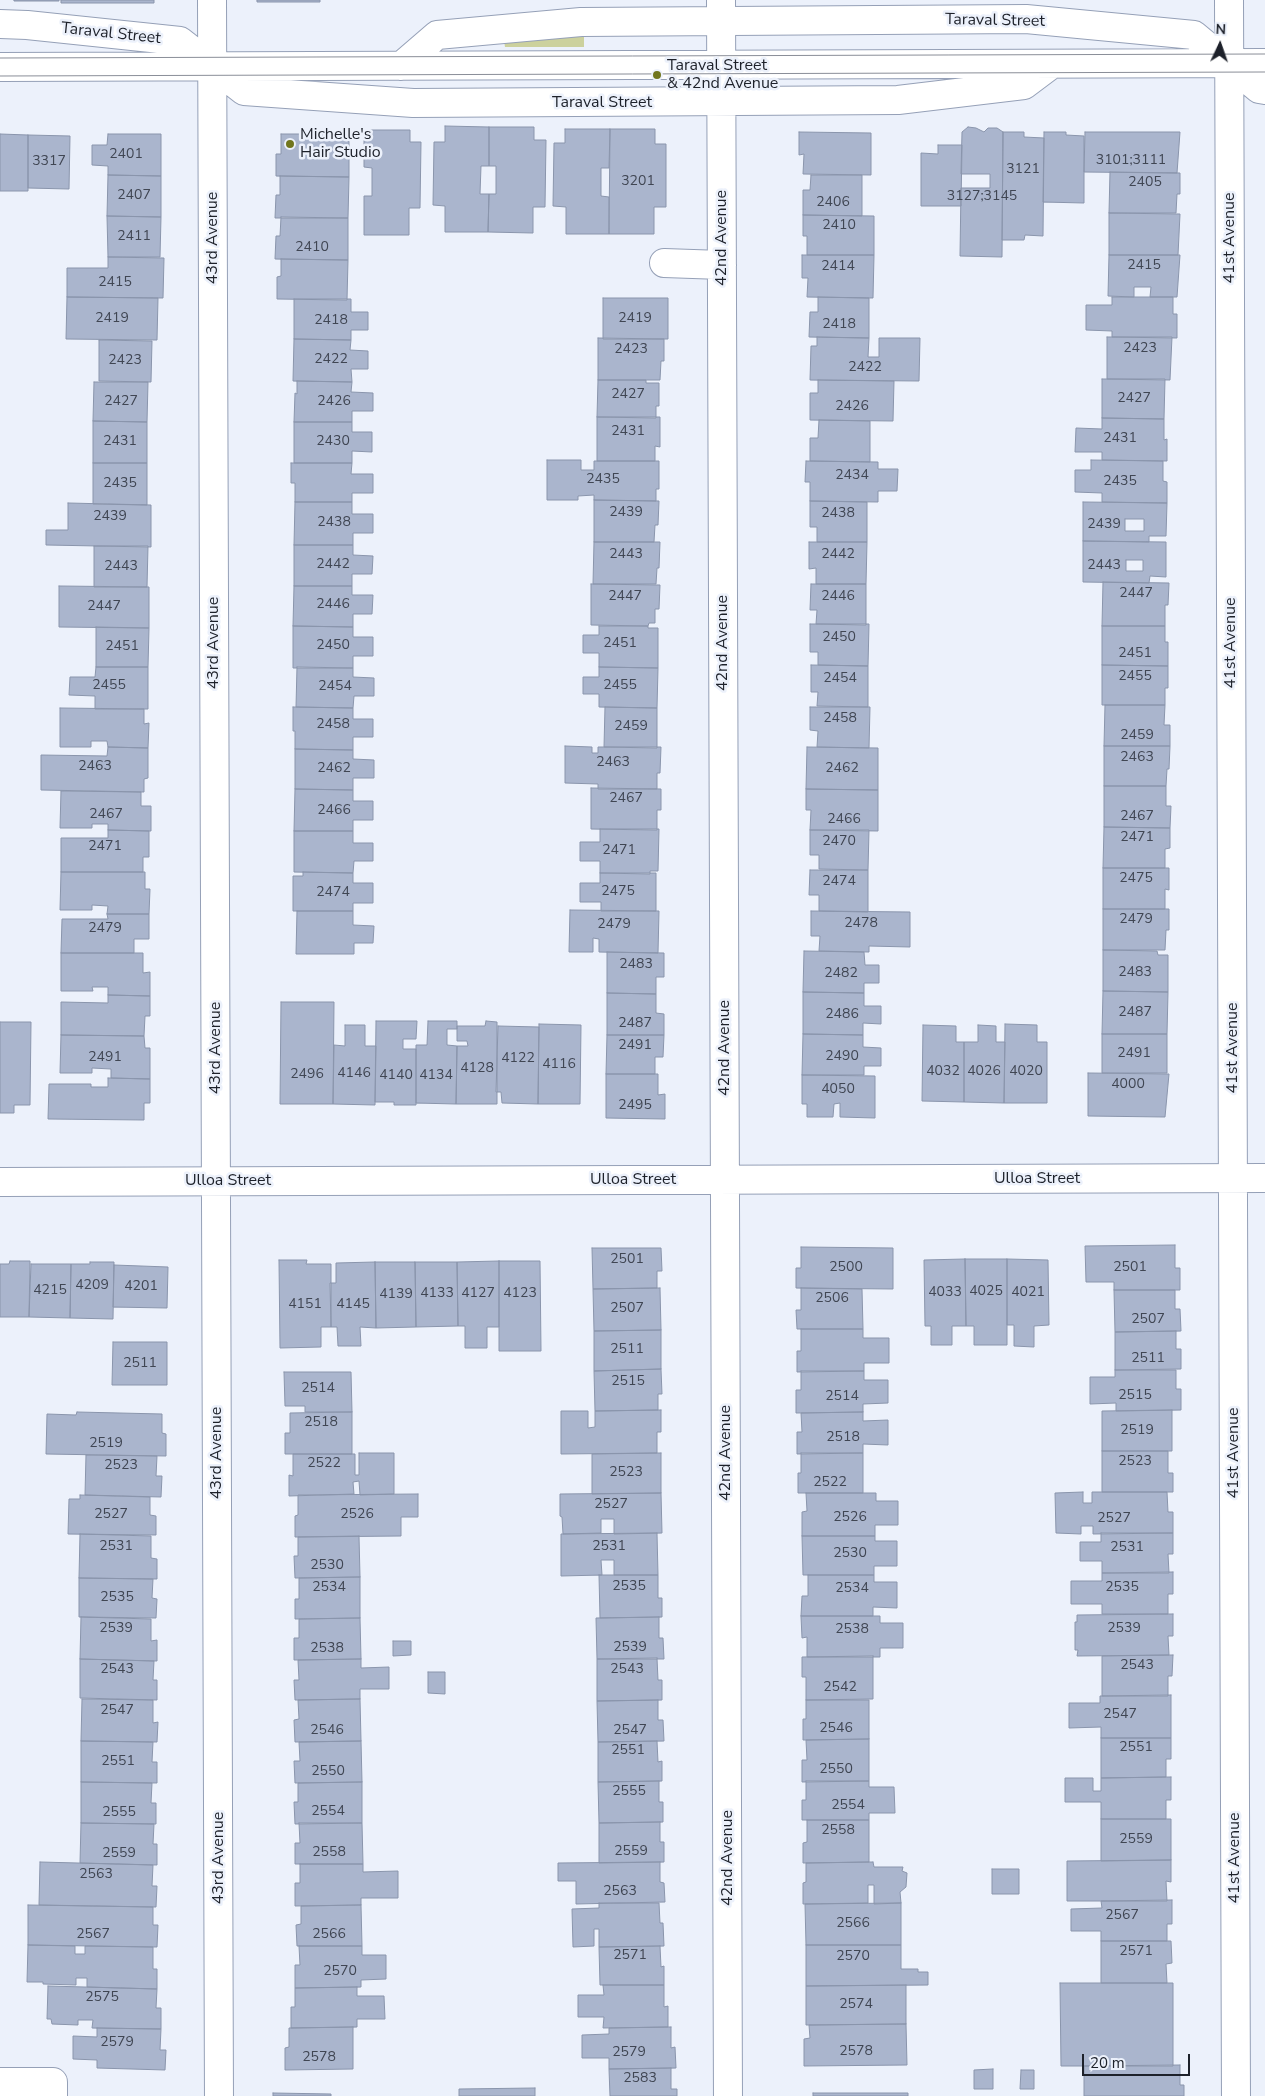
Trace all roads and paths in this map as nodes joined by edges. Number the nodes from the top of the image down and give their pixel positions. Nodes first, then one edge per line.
1 (212, 0) edge
2 (1229, 0) edge
3 (721, 11) edge
4 (0, 24) edge
5 (1230, 63) junction
6 (1265, 63) edge
7 (1052, 64) junction
8 (722, 65) junction
9 (213, 66) junction
10 (401, 66) junction
11 (0, 67) edge
12 (1265, 90) edge
13 (722, 102) junction
14 (664, 263) dead end
15 (722, 265) junction
16 (1233, 1178) junction
17 (1265, 1178) edge
18 (725, 1180) junction
19 (216, 1181) junction
20 (0, 1182) edge
21 (0, 2082) edge
22 (53, 2096) edge
23 (219, 2096) edge
24 (728, 2096) edge
25 (1236, 2096) edge

1 - 9 street, 43rd Avenue
2 - 5 street, 41st Avenue
3 - 5 street, Taraval Street
3 - 8 street, 42nd Avenue
3 - 10 street, Taraval Street
4 - 9 street, Taraval Street
5 - 6 street, Taraval Street
5 - 7 street, Taraval Street
5 - 12 street, Taraval Street
5 - 16 street, 41st Avenue
7 - 8 street, Taraval Street
7 - 13 street, Taraval Street
8 - 10 street, Taraval Street
8 - 13 street, 42nd Avenue
9 - 10 street, Taraval Street
9 - 11 street, Taraval Street
9 - 13 street, Taraval Street
9 - 19 street, 43rd Avenue
13 - 15 street, 42nd Avenue
14 - 15 street
15 - 18 street, 42nd Avenue
16 - 17 street, Ulloa Street
16 - 18 street, Ulloa Street
16 - 25 street, 41st Avenue
18 - 19 street, Ulloa Street
18 - 24 street, 42nd Avenue
19 - 20 street, Ulloa Street
19 - 23 street, 43rd Avenue
21 - 22 street

